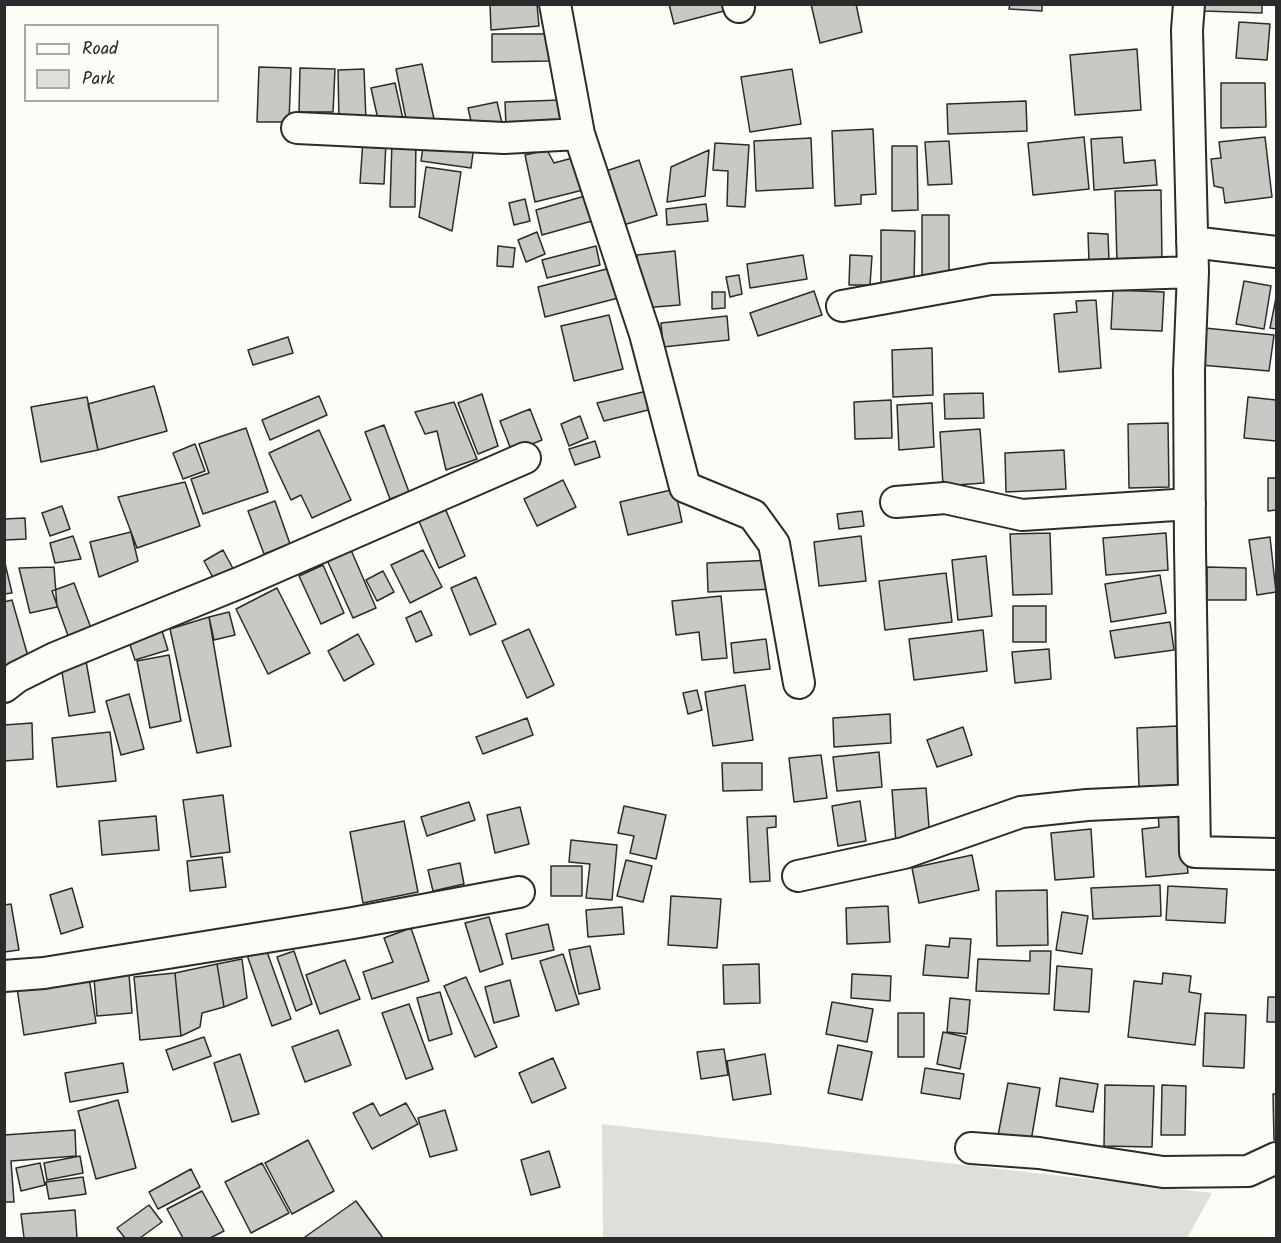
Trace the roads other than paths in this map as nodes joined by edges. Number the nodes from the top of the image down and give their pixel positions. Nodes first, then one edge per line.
1 (555, 4) edge
2 (1189, 4) edge
3 (297, 128) dead end
4 (579, 134) junction
5 (1192, 242) junction
6 (1276, 252) edge
7 (1193, 272) junction
8 (842, 306) dead end
9 (525, 459) dead end
10 (896, 502) dead end
11 (1190, 504) junction
12 (799, 683) dead end
13 (4, 687) edge
14 (1194, 800) junction
15 (1276, 854) edge
16 (798, 876) dead end
17 (519, 892) dead end
18 (4, 976) edge
19 (971, 1148) dead end
20 (1276, 1158) edge

1 - 4 street
2 - 5 street
3 - 4 street
4 - 12 street
5 - 6 street
5 - 7 street
7 - 8 street
7 - 11 street
9 - 13 street
10 - 11 street
11 - 14 street
14 - 15 street
14 - 16 street
17 - 18 street
19 - 20 street

